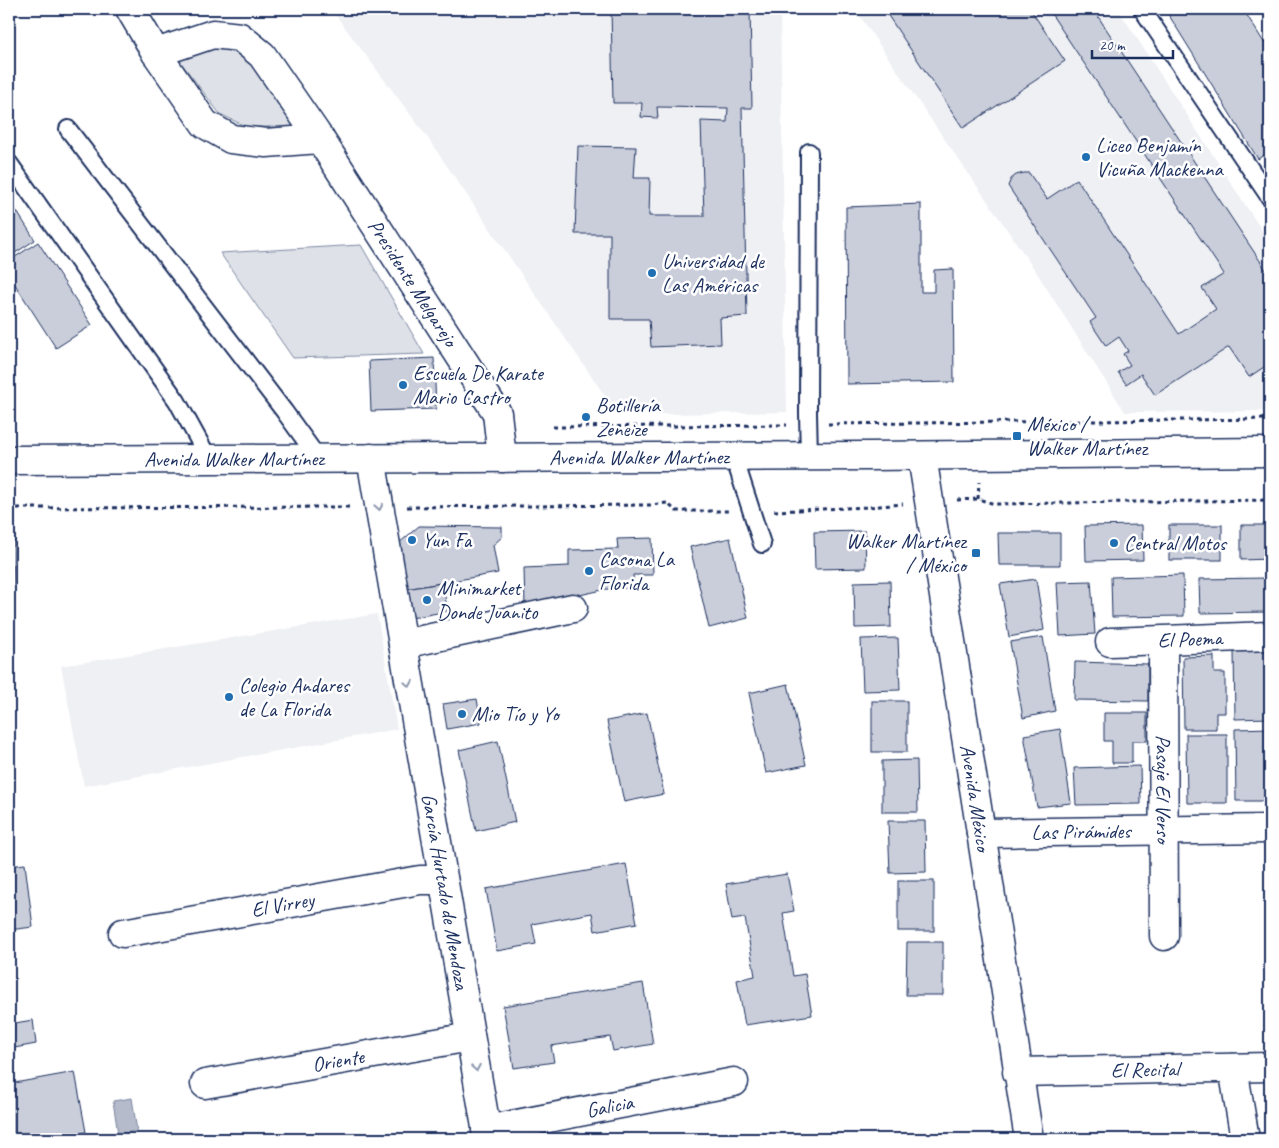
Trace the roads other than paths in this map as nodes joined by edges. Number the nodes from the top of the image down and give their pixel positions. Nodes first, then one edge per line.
1 (130, 9) edge
2 (1142, 9) edge
3 (156, 53) junction
4 (68, 129) dead end
5 (320, 140) junction
6 (810, 152) dead end
7 (9, 163) edge
8 (1270, 198) edge
9 (1270, 452) edge
10 (810, 456) junction
11 (922, 456) junction
12 (734, 457) junction
13 (318, 458) junction
14 (371, 458) junction
15 (502, 458) junction
16 (209, 459) junction
17 (9, 460) edge
18 (762, 544) dead end
19 (573, 608) dead end
20 (1270, 636) edge
21 (1163, 641) junction
22 (1110, 642) dead end
23 (403, 644) junction
24 (1270, 829) edge
25 (1164, 830) junction
26 (981, 833) junction
27 (443, 880) junction
28 (123, 933) dead end
29 (1164, 936) dead end
30 (470, 1037) junction
31 (1270, 1067) edge
32 (1234, 1068) junction
33 (1018, 1072) junction
34 (734, 1082) dead end
35 (205, 1084) dead end
36 (487, 1134) edge
37 (1029, 1139) edge
38 (1245, 1139) edge

1 - 3 street
2 - 8 lane
3 - 5 street
3 - 5 street, Presidente Melgarejo
4 - 13 lane
5 - 15 street, Presidente Melgarejo
6 - 10 lane
7 - 16 lane
9 - 11 street, Avenida Walker Martínez
10 - 11 street, Avenida Walker Martínez
10 - 12 street, Avenida Walker Martínez
11 - 26 street, Avenida México
12 - 15 street, Avenida Walker Martínez
12 - 18 lane
13 - 14 street, Avenida Walker Martínez
13 - 16 street, Avenida Walker Martínez
14 - 15 street, Avenida Walker Martínez
14 -> 23 street, García Hurtado de Mendoza
16 - 17 street, Avenida Walker Martínez
19 - 23 street
20 - 21 street, El Poema
21 - 22 street, El Poema
21 - 25 street, Pasaje El Verso
23 -> 27 street, García Hurtado de Mendoza
24 - 25 street, Las Pirámides
25 - 26 street, Las Pirámides
25 - 29 street, Pasaje El Verso
26 - 33 street, Avenida México
27 - 28 street, El Virrey
27 - 30 street, García Hurtado de Mendoza
30 - 35 street, Oriente
30 -> 36 street, García Hurtado de Mendoza
31 - 32 street, El Recital
32 - 33 street, El Recital
32 - 38 street
33 - 37 street, Avenida México
34 - 36 street, Galicia

